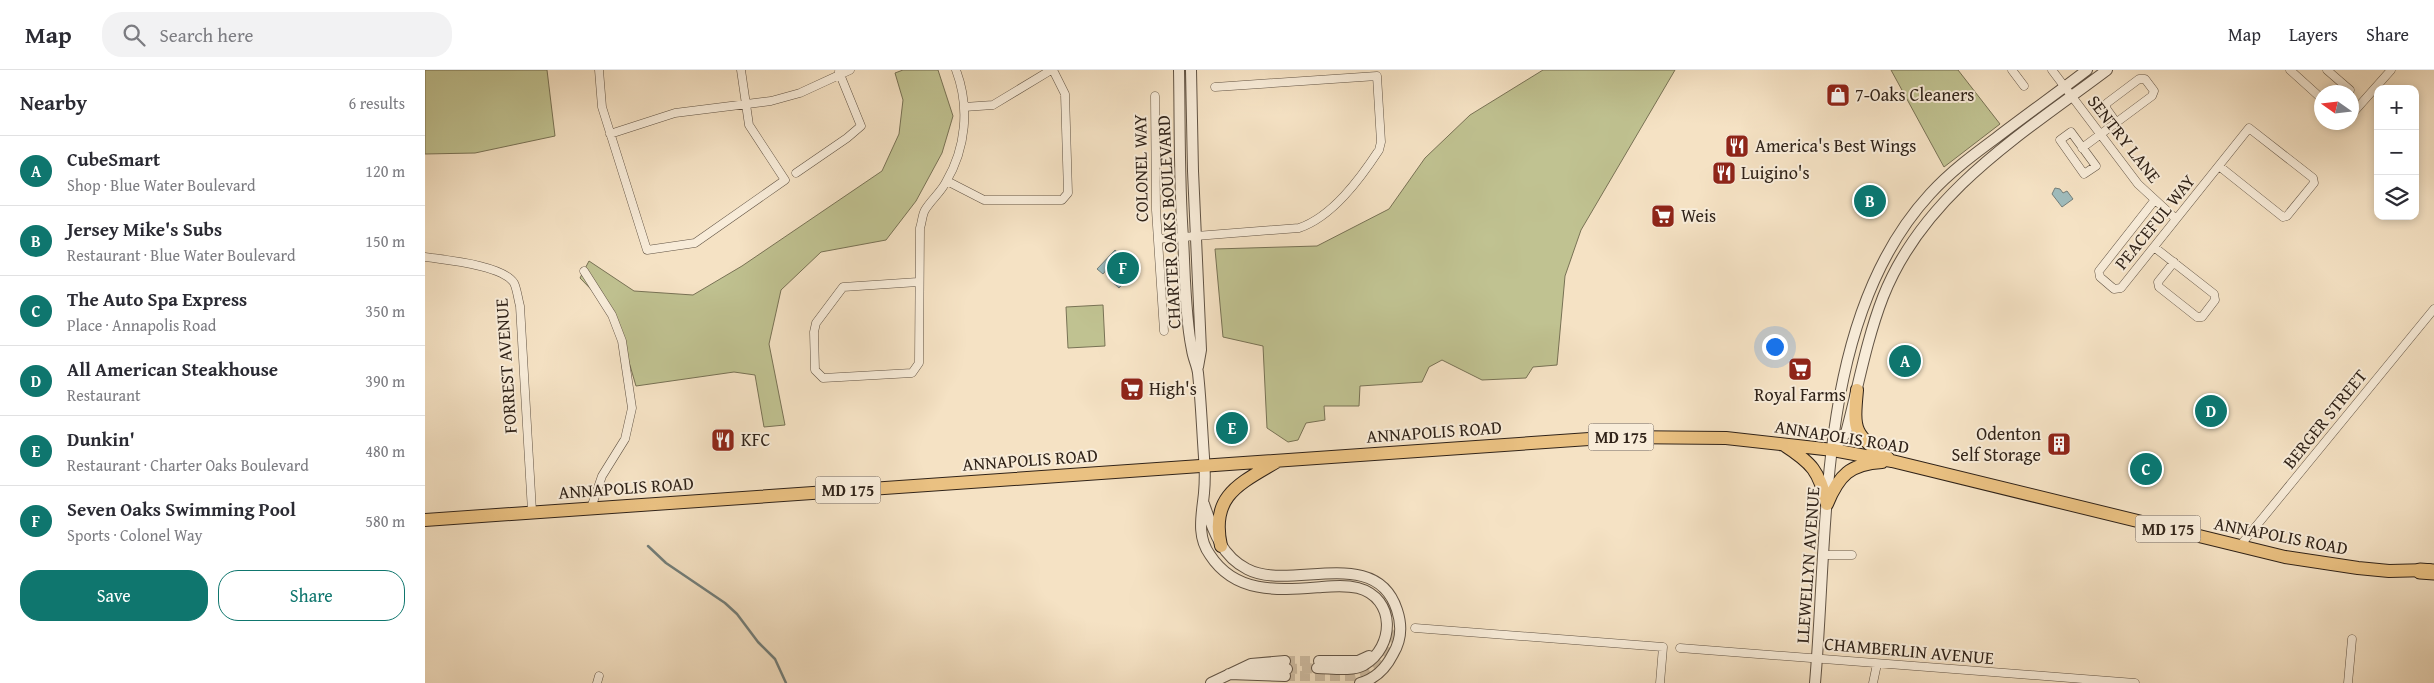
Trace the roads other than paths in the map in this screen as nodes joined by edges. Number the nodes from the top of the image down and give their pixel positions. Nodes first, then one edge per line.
1 (599, 70) edge
2 (741, 70) edge
3 (850, 70) edge
4 (956, 70) edge
5 (1052, 70) edge
6 (1179, 70) edge
7 (1191, 70) edge
8 (1326, 70) edge
9 (2012, 70) edge
10 (2051, 70) edge
11 (2087, 70) edge
12 (2107, 70) edge
13 (2290, 70) edge
14 (2327, 70) edge
15 (2391, 70) edge
16 (839, 72) edge
17 (1327, 80) junction
18 (2344, 85) edge
19 (2024, 86) dead end
20 (1215, 87) dead end
21 (2064, 87) junction
22 (2314, 92) edge
23 (1155, 96) dead end
24 (2072, 97) junction
25 (745, 105) junction
26 (2359, 105) edge
27 (964, 107) junction
28 (2116, 122) junction
29 (610, 134) junction
30 (2100, 135) junction
31 (2082, 148) junction
32 (2219, 166) junction
33 (796, 173) dead end
34 (947, 181) junction
35 (2154, 201) junction
36 (2176, 219) junction
37 (1195, 236) junction
38 (1183, 237) junction
39 (1158, 239) junction
40 (2154, 247) junction
41 (425, 257) edge
42 (2173, 262) junction
43 (584, 271) dead end
44 (919, 282) junction
45 (2434, 309) edge
46 (1164, 331) dead end
47 (1198, 371) junction
48 (1857, 390) junction
49 (1781, 444) junction
50 (1833, 450) junction
51 (1278, 460) junction
52 (1892, 461) junction
53 (1204, 465) junction
54 (1203, 499) junction
55 (1827, 504) junction
56 (591, 508) junction
57 (532, 511) junction
58 (425, 520) edge
59 (1221, 546) junction
60 (2239, 547) junction
61 (1824, 555) junction
62 (1852, 555) dead end
63 (2430, 571) edge
64 (1415, 628) dead end
65 (2352, 639) dead end
66 (1680, 648) dead end
67 (1818, 658) junction
68 (1877, 664) junction
69 (1318, 665) tunnel mouth
70 (1229, 674) junction
71 (1211, 683) edge
72 (1360, 683) edge
73 (1660, 683) edge
74 (1815, 683) edge
75 (1873, 683) edge
76 (2135, 683) edge
77 (2348, 683) edge

1 - 29 street
2 - 25 street
3 - 16 street
4 - 27 street
5 - 27 street
5 - 34 street
6 - 38 street, CHARTER OAKS BOULEVARD
7 - 37 street, CHARTER OAKS BOULEVARD
8 - 17 street
9 - 19 street
10 - 21 street, SENTRY LANE
11 - 21 street, LLEWELLYN AVENUE
12 - 24 street
13 - 22 street
14 - 18 street
15 - 26 street
16 - 25 street
16 - 33 street
17 - 20 street
17 - 37 street, COLONEL WAY
21 - 24 street, SENTRY LANE
21 - 50 street, LLEWELLYN AVENUE
23 - 39 street, COLONEL WAY
24 - 30 street, SENTRY LANE
24 - 48 street
25 - 29 street
25 - 29 street
27 - 34 street
28 - 28 street
28 - 30 street
30 - 31 street
30 - 35 street, SENTRY LANE
31 - 31 street
32 - 32 street, PEACEFUL WAY
32 - 36 street, PEACEFUL WAY
34 - 44 street
35 - 36 street, SENTRY LANE
35 - 40 street, PEACEFUL WAY
36 - 40 street, PEACEFUL WAY
37 - 38 street, COLONEL WAY
37 - 47 street, CHARTER OAKS BOULEVARD
38 - 39 street, COLONEL WAY
38 - 47 street, CHARTER OAKS BOULEVARD
39 - 46 street, COLONEL WAY
40 - 42 street
41 - 57 street, FORREST AVENUE
42 - 42 street
43 - 56 street
44 - 44 street
45 - 60 street, BERGER STREET
47 - 53 street, CHARTER OAKS BOULEVARD
48 - 50 street
48 - 52 main road
49 - 50 main road, ANNAPOLIS ROAD / MD 175
49 - 51 main road, ANNAPOLIS ROAD / MD 175
49 - 55 main road
50 - 52 main road, ANNAPOLIS ROAD / MD 175
50 - 55 street, LLEWELLYN AVENUE
51 - 53 main road, ANNAPOLIS ROAD / MD 175
51 - 59 main road
52 - 55 main road
52 - 60 main road, ANNAPOLIS ROAD / MD 175
53 - 54 street, CHARTER OAKS BOULEVARD
53 - 56 main road, ANNAPOLIS ROAD / MD 175
54 - 59 street
54 - 69 street, CHARTER OAKS BOULEVARD
55 - 61 street, LLEWELLYN AVENUE
56 - 57 main road, ANNAPOLIS ROAD / MD 175
57 - 58 main road, ANNAPOLIS ROAD / MD 175
59 - 72 street
60 - 63 main road, ANNAPOLIS ROAD / MD 175
61 - 62 street
61 - 67 street, LLEWELLYN AVENUE
64 - 73 street
65 - 77 street
66 - 67 street, CHAMBERLIN AVENUE
67 - 68 street, CHAMBERLIN AVENUE
67 - 74 street, LLEWELLYN AVENUE
68 - 75 street
68 - 76 street, CHAMBERLIN AVENUE
70 - 70 street
70 - 71 street

